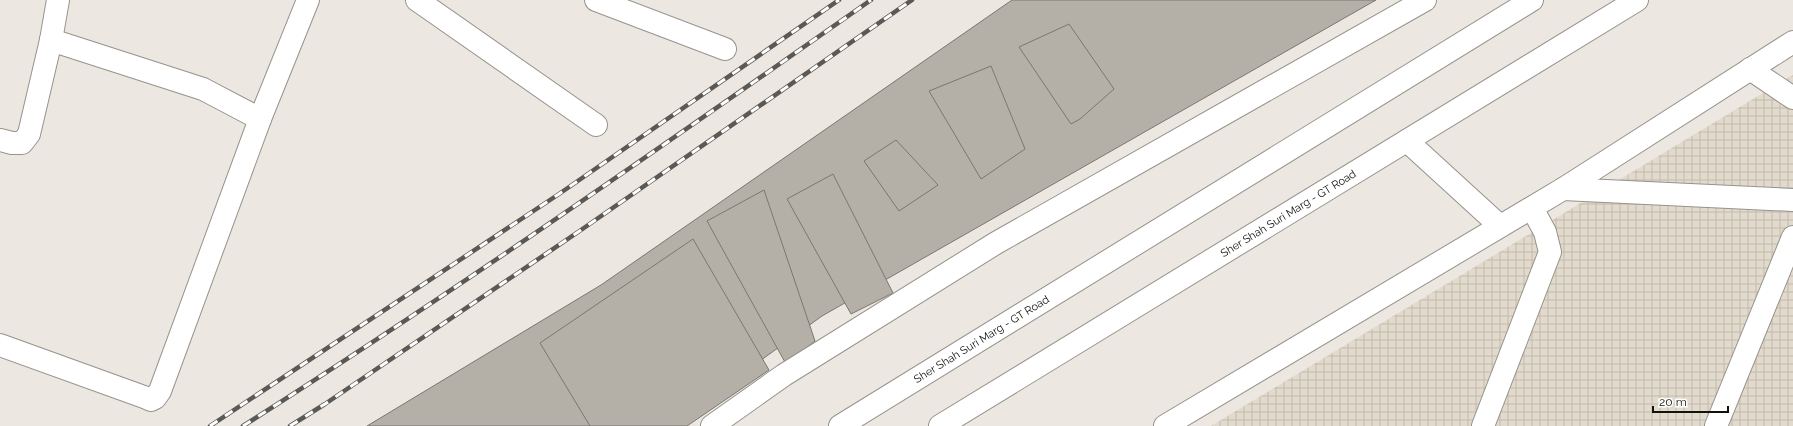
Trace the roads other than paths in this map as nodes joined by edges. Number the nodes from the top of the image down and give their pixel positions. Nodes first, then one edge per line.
1 (58, 0) edge
2 (308, 0) edge
3 (417, 0) edge
4 (596, 0) edge
5 (1425, 0) edge
6 (1532, 0) edge
7 (1637, 0) edge
8 (52, 40) junction
9 (1793, 42) edge
10 (725, 49) dead end
11 (1750, 69) junction
12 (1793, 98) edge
13 (260, 119) junction
14 (596, 125) dead end
15 (0, 140) edge
16 (1407, 141) junction
17 (1563, 189) junction
18 (1793, 200) edge
19 (1532, 208) junction
20 (1500, 226) junction
21 (1793, 237) edge
22 (0, 346) edge
23 (1489, 424) edge
24 (1721, 424) edge
25 (712, 426) edge
26 (840, 426) edge
27 (940, 426) edge
28 (1165, 426) edge

1 - 8 street
2 - 13 street
3 - 14 street
4 - 10 street
5 - 25 street
6 - 26 street, Sher Shah Suri Marg - GT Road
7 - 16 street, Sher Shah Suri Marg - GT Road
8 - 13 street
8 - 15 street
9 - 11 street
11 - 12 street
11 - 17 street
13 - 22 street
16 - 20 street
16 - 27 street, Sher Shah Suri Marg - GT Road
17 - 18 street
17 - 19 street
19 - 20 street
19 - 23 street
20 - 28 street
21 - 24 street

